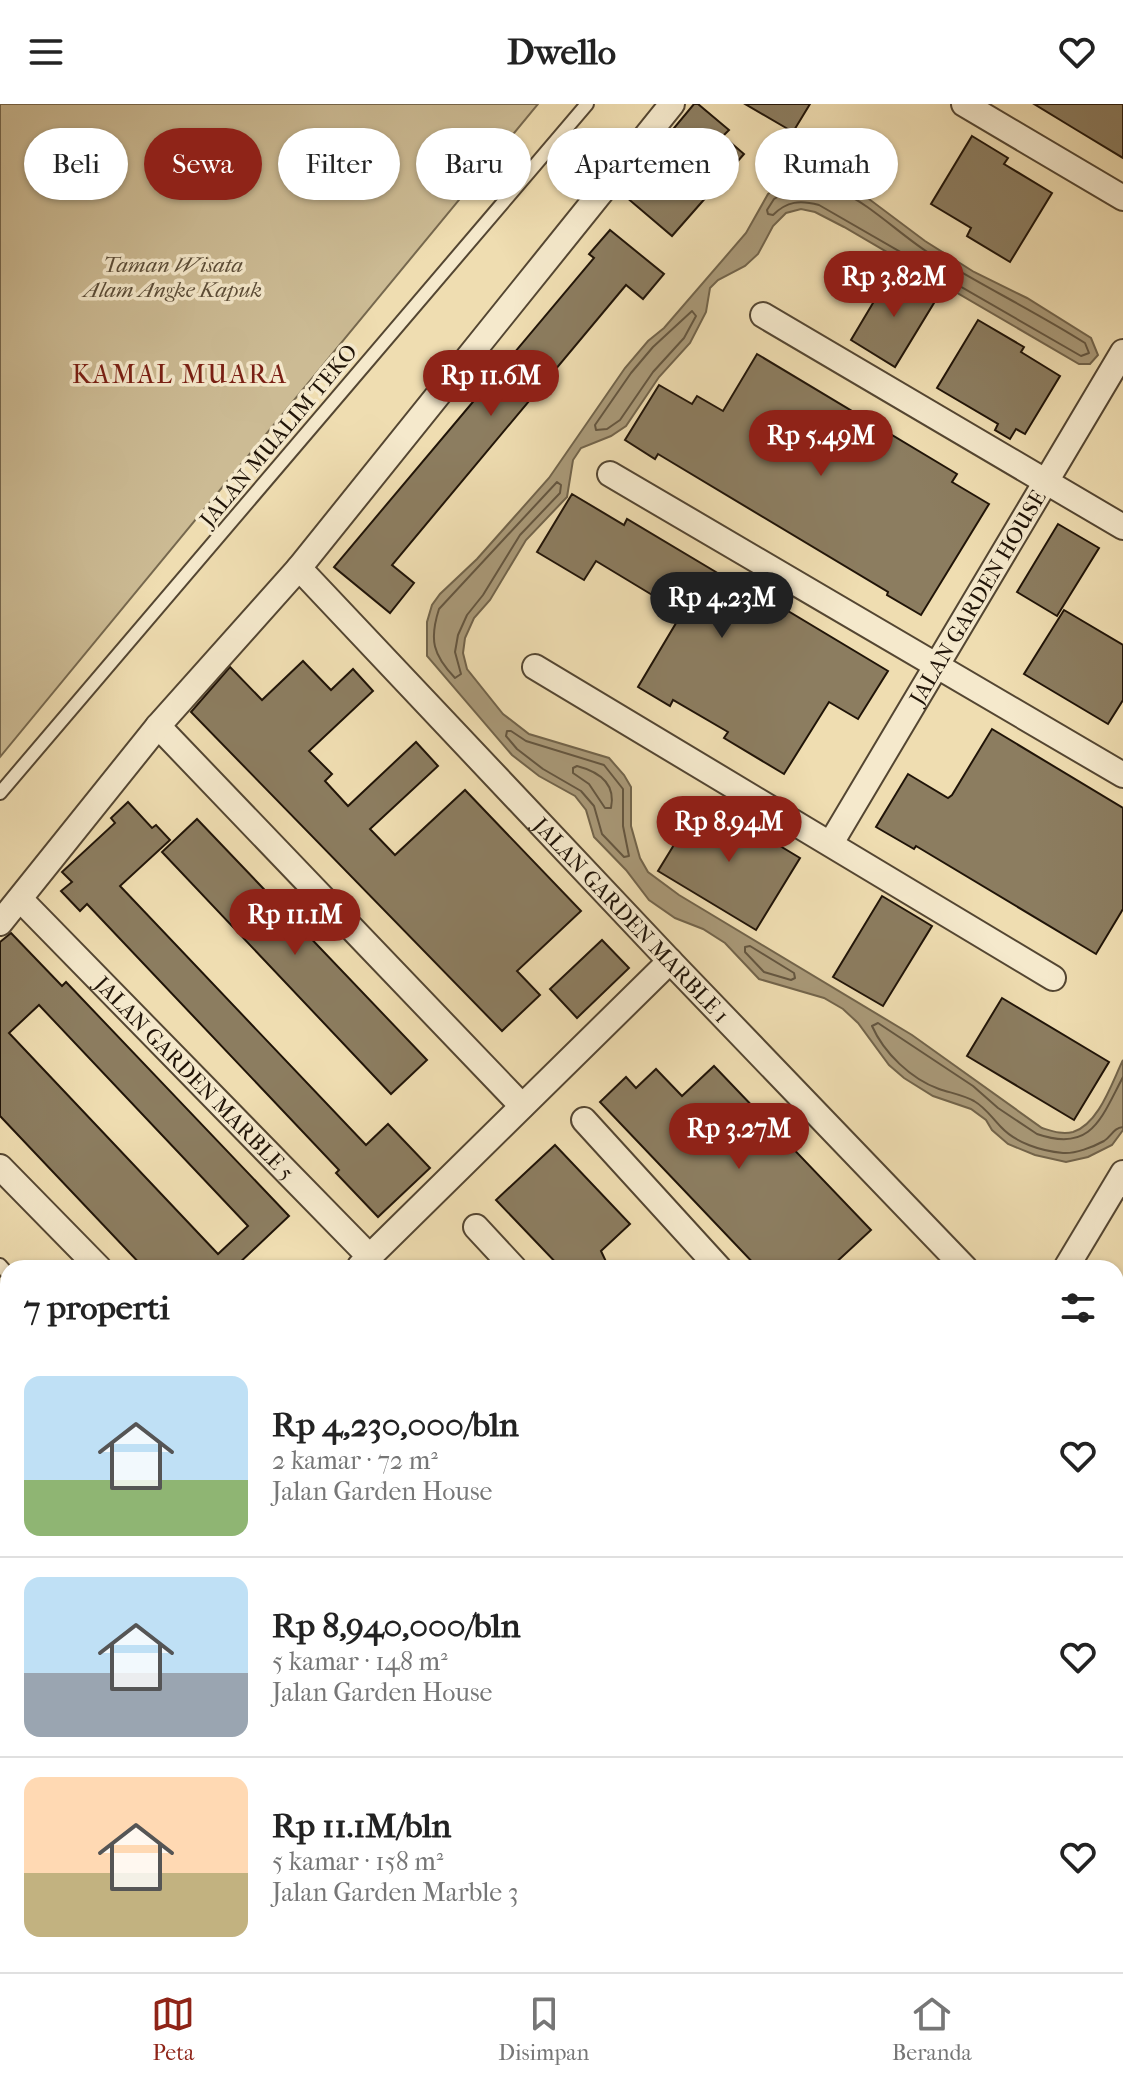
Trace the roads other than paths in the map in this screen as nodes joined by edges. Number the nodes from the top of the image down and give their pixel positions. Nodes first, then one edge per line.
1 (587, 104) edge
2 (672, 104) edge
3 (964, 104) edge
4 (1123, 198) edge
5 (763, 315) dead end
6 (1123, 352) edge
7 (610, 474) dead end
8 (1047, 483) junction
9 (1123, 527) edge
10 (299, 568) junction
11 (535, 667) dead end
12 (936, 667) junction
13 (158, 726) junction
14 (1123, 775) edge
15 (0, 793) edge
16 (831, 843) junction
17 (20, 899) junction
18 (0, 923) edge
19 (670, 961) junction
20 (1053, 978) dead end
21 (522, 1106) junction
22 (584, 1120) dead end
23 (0, 1167) edge
24 (1123, 1173) edge
25 (476, 1227) dead end
26 (91, 1260) edge
27 (362, 1260) edge
28 (366, 1260) edge
29 (507, 1260) edge
30 (712, 1260) edge
31 (957, 1260) edge
32 (1071, 1260) edge

1 - 15 lane, JALAN MUALIM TEKO
2 - 10 street
3 - 4 street
5 - 8 street
6 - 8 street, JALAN GARDEN HOUSE
7 - 12 street
8 - 9 street
8 - 12 street, JALAN GARDEN HOUSE
10 - 13 street
10 - 19 street, JALAN GARDEN MARBLE 1
11 - 16 street
12 - 14 street
12 - 16 street, JALAN GARDEN HOUSE
13 - 17 street
13 - 21 street
16 - 20 street
17 - 18 street
17 - 27 street, JALAN GARDEN MARBLE 5
19 - 21 street
19 - 31 street, JALAN GARDEN MARBLE 1
21 - 28 street
22 - 30 street
23 - 26 street
24 - 32 street
25 - 29 street

